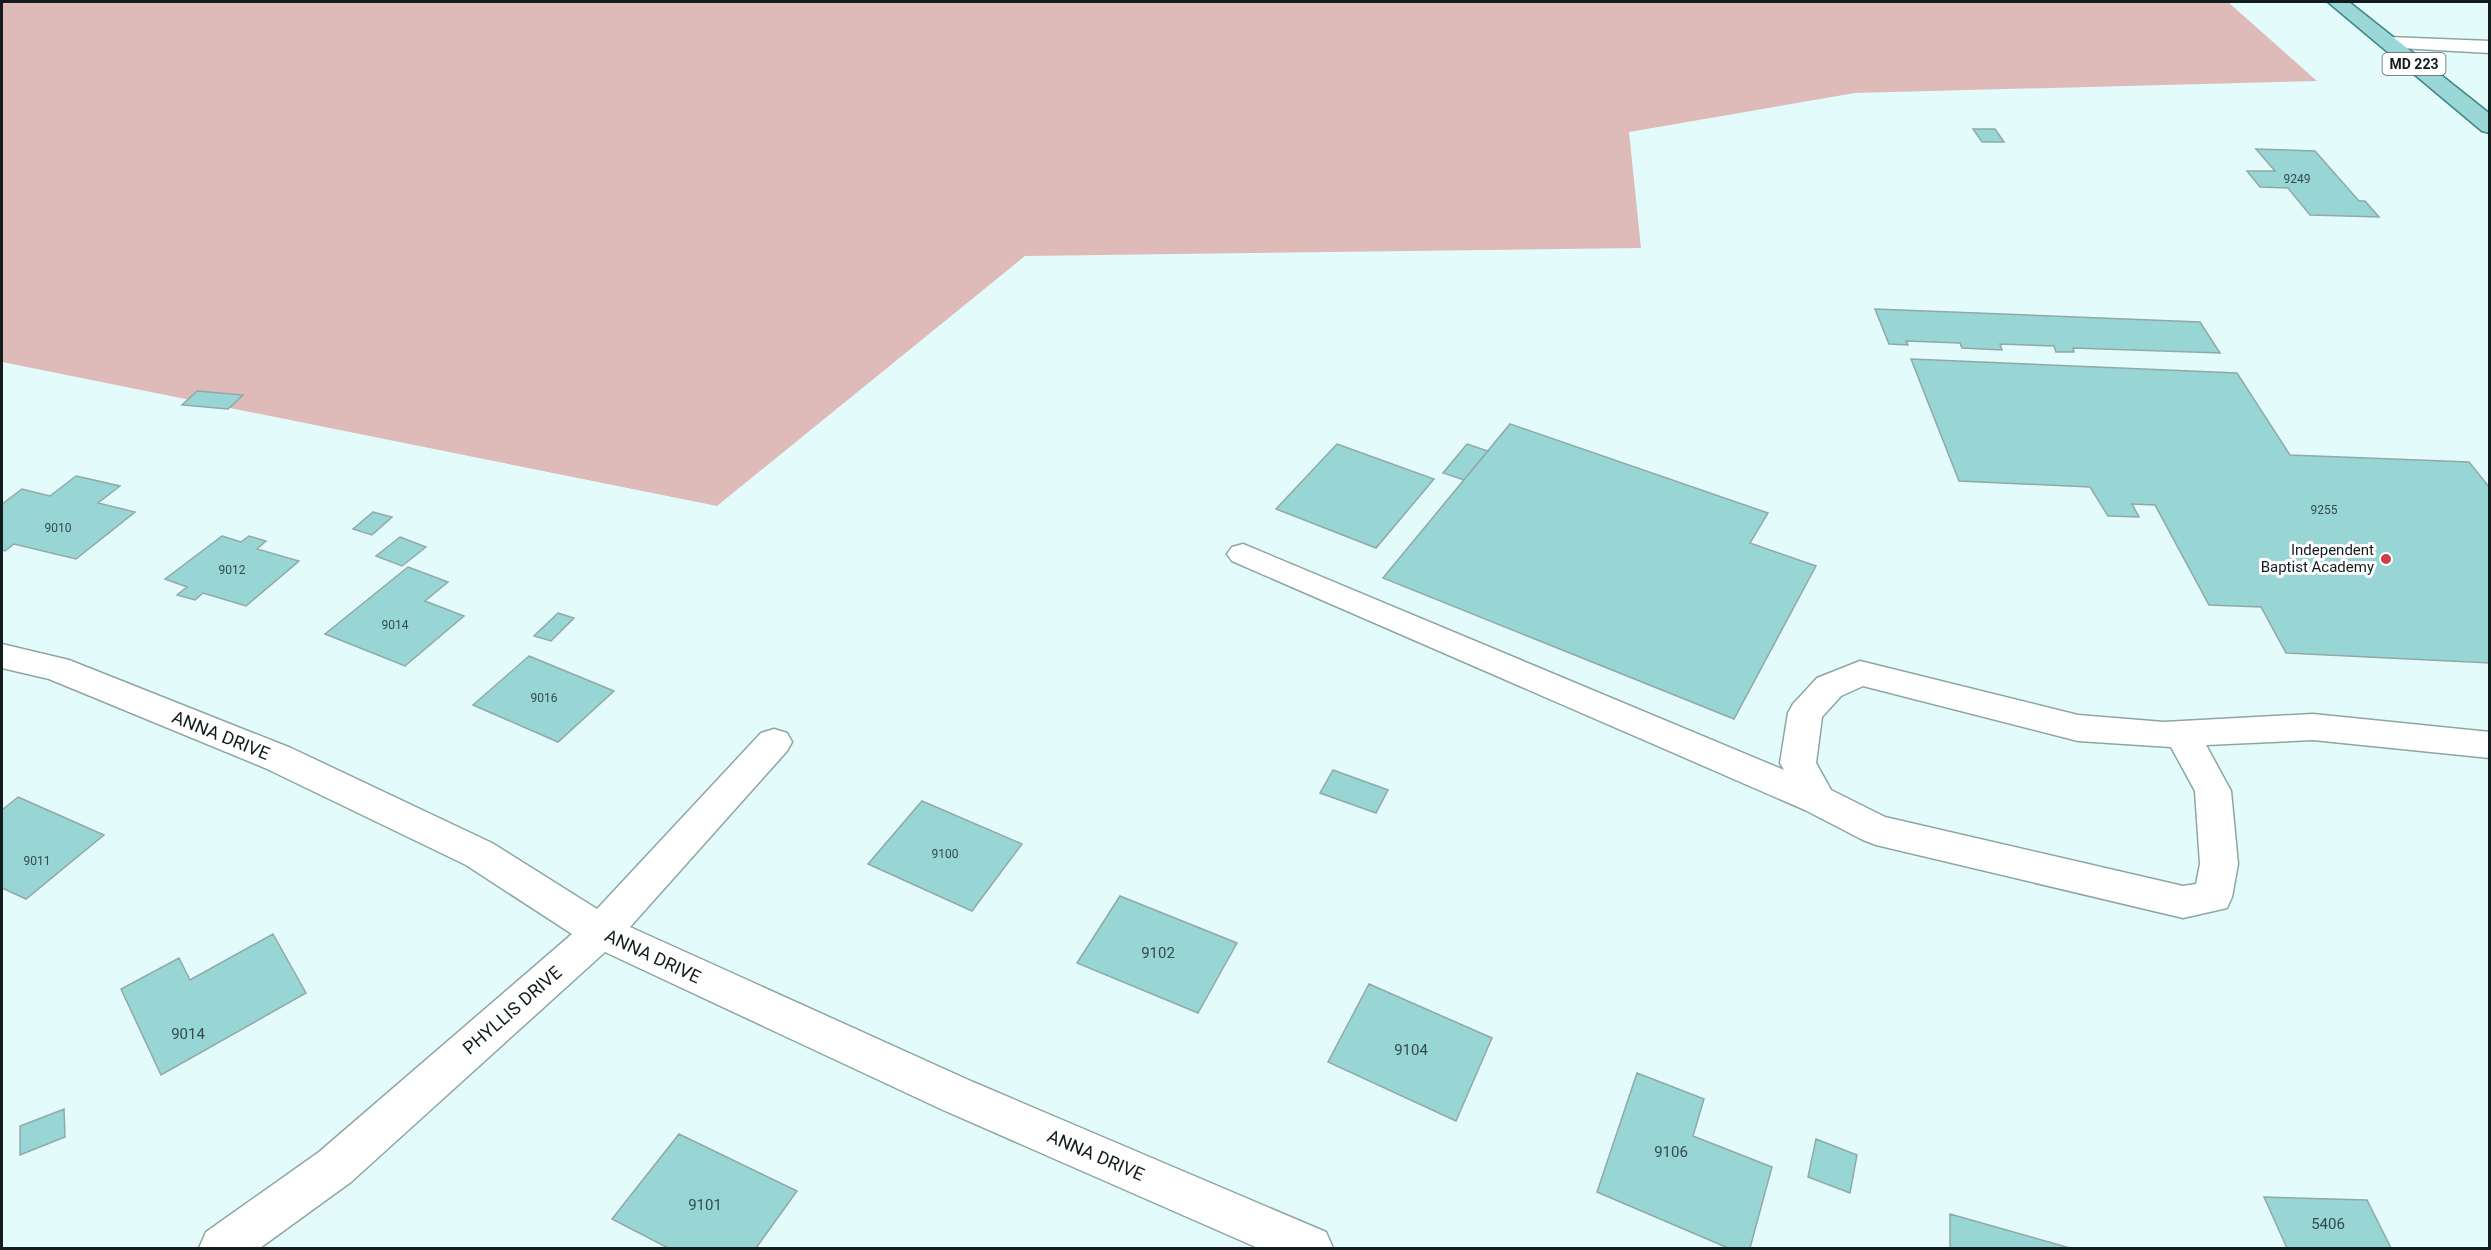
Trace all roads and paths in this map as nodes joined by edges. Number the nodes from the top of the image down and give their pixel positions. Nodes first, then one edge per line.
1 (2338, 2) edge
2 (2389, 43) junction
3 (2490, 47) edge
4 (2490, 126) edge
5 (1243, 554) dead end
6 (2, 656) edge
7 (2181, 734) junction
8 (774, 742) dead end
9 (2490, 745) edge
10 (1818, 800) junction
11 (601, 932) junction
12 (222, 1248) edge
13 (1310, 1248) edge

1 - 2 main road, MD 223
2 - 3 street
2 - 4 main road, MD 223
5 - 10 street
6 - 11 street, ANNA DRIVE
7 - 9 street
7 - 10 street
7 - 10 street
8 - 11 street, PHYLLIS DRIVE
11 - 12 street, PHYLLIS DRIVE
11 - 13 street, ANNA DRIVE

